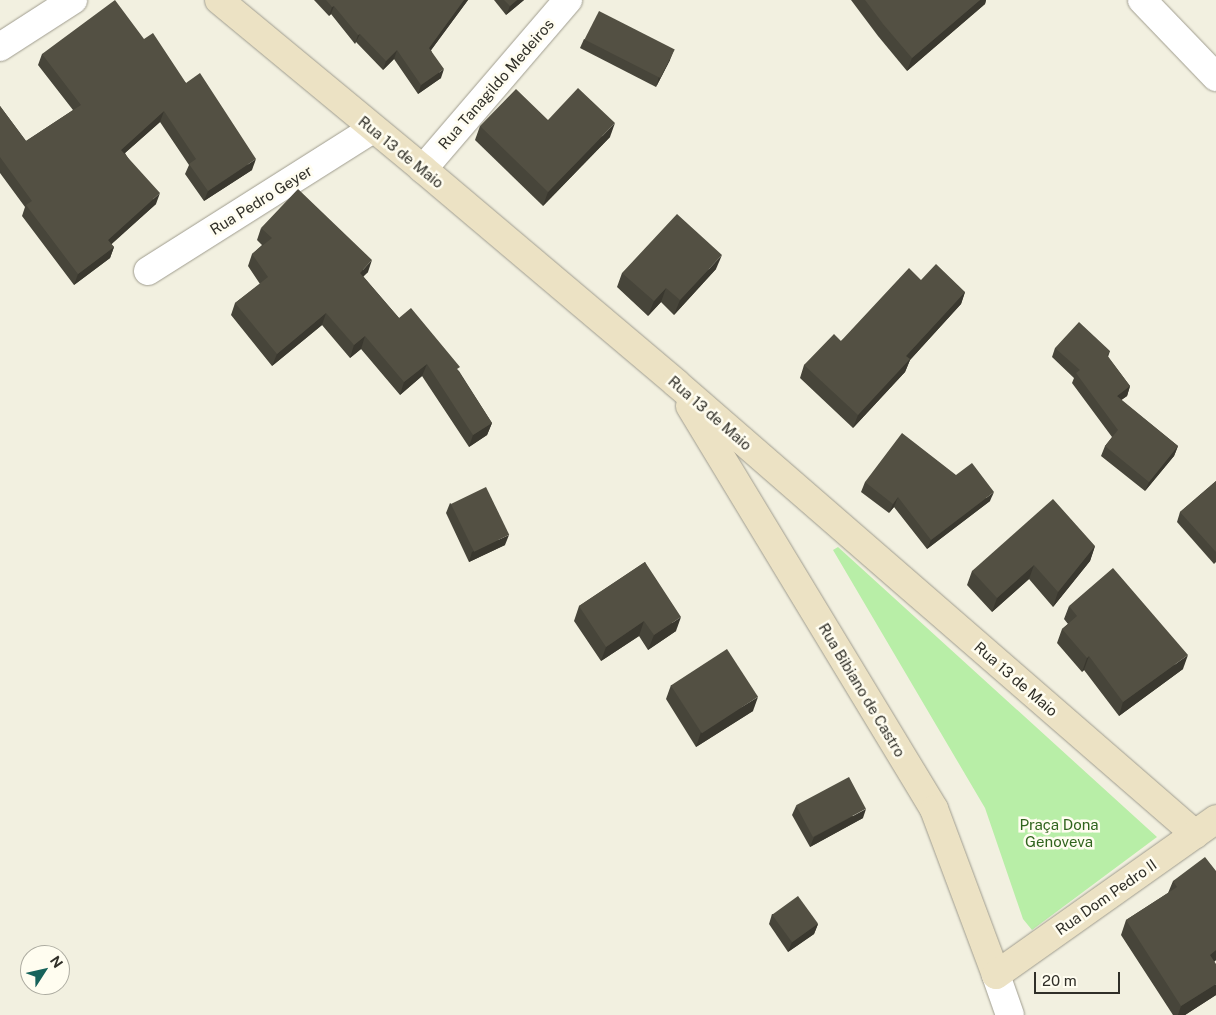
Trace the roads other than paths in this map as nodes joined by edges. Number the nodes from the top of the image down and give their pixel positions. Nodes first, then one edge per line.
1 (73, 0) edge
2 (220, 0) edge
3 (568, 0) edge
4 (1142, 0) edge
5 (0, 46) edge
6 (1216, 77) edge
7 (373, 129) junction
8 (423, 169) junction
9 (148, 271) dead end
10 (676, 383) junction
11 (1206, 826) edge
12 (996, 976) junction
13 (1010, 1015) edge

1 - 5 street
2 - 7 main road, Rua 13 de Maio
3 - 8 street, Rua Tanagildo Medeiros
4 - 6 street
7 - 8 main road, Rua 13 de Maio
7 - 9 street, Rua Pedro Geyer
8 - 10 main road, Rua 13 de Maio
10 - 11 main road, Rua 13 de Maio
10 - 12 main road, Rua Bibiano de Castro
11 - 12 main road, Rua Dom Pedro II
12 - 13 street, Rua Bibiano de Castro

